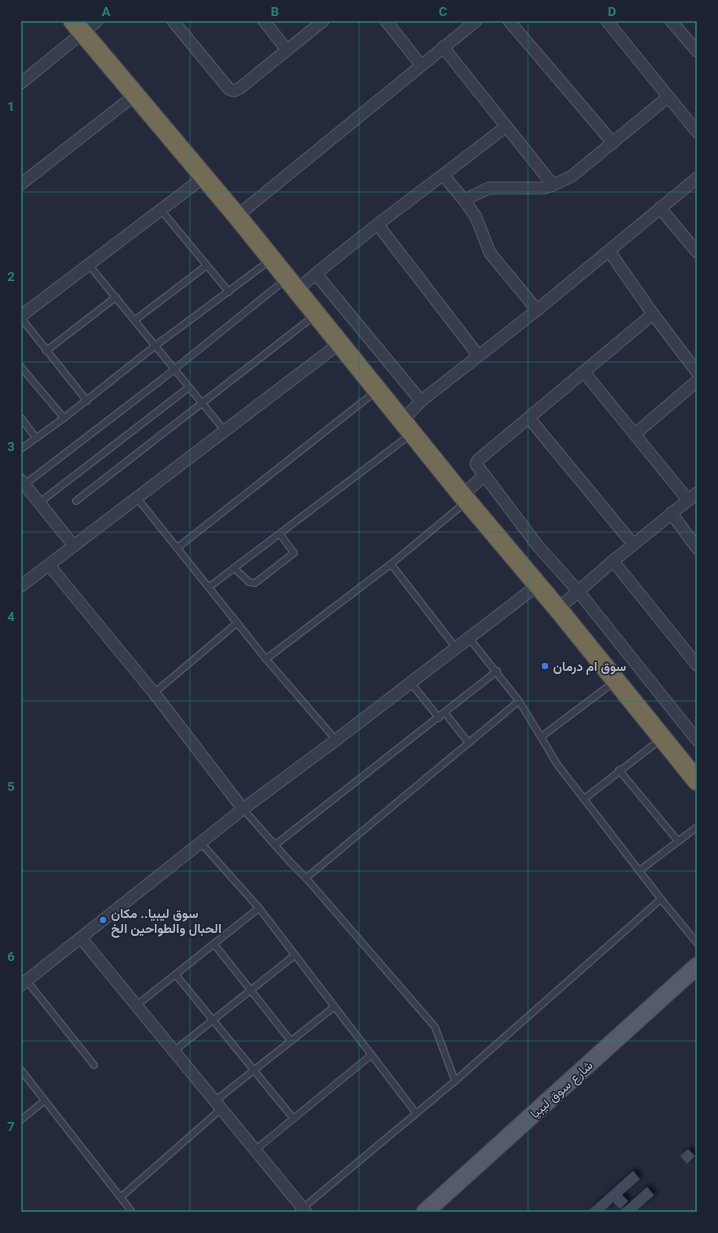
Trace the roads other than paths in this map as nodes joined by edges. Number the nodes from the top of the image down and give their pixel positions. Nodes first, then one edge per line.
1 (173, 21) edge
2 (264, 21) edge
3 (323, 21) edge
4 (386, 21) edge
5 (476, 21) edge
6 (509, 21) edge
7 (607, 21) edge
8 (671, 21) edge
9 (84, 25) edge
10 (443, 47) junction
11 (287, 50) junction
12 (697, 51) edge
13 (421, 65) junction
14 (21, 83) edge
15 (135, 96) junction
16 (668, 97) junction
17 (695, 126) edge
18 (505, 127) junction
19 (613, 143) junction
20 (444, 176) junction
21 (204, 177) junction
22 (697, 178) edge
23 (21, 184) edge
24 (553, 185) junction
25 (464, 200) junction
26 (660, 208) junction
27 (161, 210) junction
28 (237, 216) junction
29 (378, 225) junction
30 (609, 251) junction
31 (697, 252) edge
32 (271, 259) junction
33 (89, 265) junction
34 (206, 266) junction
35 (316, 274) junction
36 (292, 285) junction
37 (229, 292) junction
38 (116, 297) junction
39 (537, 310) junction
40 (317, 314) junction
41 (653, 314) junction
42 (21, 317) edge
43 (135, 320) junction
44 (340, 343) junction
45 (155, 346) junction
46 (46, 351) junction
47 (478, 355) junction
48 (21, 367) edge
49 (173, 370) junction
50 (584, 372) junction
51 (697, 372) edge
52 (697, 381) edge
53 (188, 388) junction
54 (378, 389) junction
55 (87, 401) junction
56 (421, 401) junction
57 (202, 404) junction
58 (21, 418) edge
59 (64, 418) junction
60 (529, 418) junction
61 (408, 426) junction
62 (225, 432) junction
63 (635, 434) junction
64 (36, 438) junction
65 (21, 449) edge
66 (484, 476) junction
67 (23, 482) edge
68 (697, 493) edge
69 (137, 498) junction
70 (465, 498) junction
71 (688, 500) junction
72 (76, 501) dead end
73 (39, 503) junction
74 (671, 513) junction
75 (280, 534) junction
76 (633, 544) junction
77 (74, 546) junction
78 (177, 548) junction
79 (697, 548) edge
80 (613, 561) junction
81 (391, 564) junction
82 (49, 565) junction
83 (234, 568) junction
84 (538, 585) junction
85 (21, 586) edge
86 (208, 587) junction
87 (578, 591) junction
88 (558, 610) junction
89 (237, 623) junction
90 (469, 638) junction
91 (456, 648) junction
92 (266, 659) junction
93 (697, 665) edge
94 (497, 671) junction
95 (617, 681) junction
96 (411, 683) junction
97 (154, 694) junction
98 (519, 701) junction
99 (445, 713) junction
100 (439, 718) junction
101 (541, 738) junction
102 (662, 738) junction
103 (336, 740) junction
104 (697, 740) edge
105 (468, 742) junction
106 (619, 770) junction
107 (697, 781) edge
108 (584, 799) junction
109 (243, 809) junction
110 (697, 827) edge
111 (678, 840) junction
112 (201, 843) junction
113 (275, 845) junction
114 (639, 871) junction
115 (306, 878) junction
116 (661, 899) junction
117 (259, 908) junction
118 (81, 938) junction
119 (697, 943) edge
120 (214, 944) junction
121 (295, 955) junction
122 (697, 966) edge
123 (176, 975) junction
124 (23, 980) edge
125 (250, 991) junction
126 (137, 1005) junction
127 (334, 1007) junction
128 (213, 1020) junction
129 (291, 1040) junction
130 (174, 1051) junction
131 (370, 1056) junction
132 (94, 1065) dead end
133 (21, 1070) edge
134 (254, 1070) junction
135 (455, 1081) junction
136 (44, 1101) junction
137 (218, 1105) junction
138 (416, 1113) junction
139 (293, 1118) junction
140 (21, 1120) edge
141 (255, 1150) junction
142 (121, 1197) junction
143 (302, 1211) edge
144 (132, 1212) edge
145 (425, 1212) edge

1 - 11 street
2 - 11 street
3 - 11 street
4 - 13 street
5 - 10 street
6 - 19 street
7 - 16 street
8 - 12 street
9 - 14 street
9 - 15 highway
10 - 13 street
10 - 18 street
13 - 28 street
15 - 21 highway
15 - 23 street
16 - 17 street
16 - 19 street
18 - 20 street
18 - 24 street
19 - 24 street
20 - 25 street
20 - 29 street
21 - 27 street
21 - 28 highway
22 - 26 street
24 - 25 street
25 - 39 street
26 - 30 street
26 - 31 street
27 - 33 street
27 - 34 lane
28 - 32 highway
29 - 35 street
29 - 47 street
30 - 39 street
30 - 41 street
32 - 36 highway
32 - 37 lane
33 - 38 lane
33 - 42 street
34 - 37 lane
34 - 43 lane
35 - 36 street
35 - 56 street
36 - 40 highway
36 - 49 lane
37 - 45 lane
38 - 43 lane
38 - 46 lane
39 - 47 street
40 - 44 highway
40 - 57 lane
41 - 50 street
41 - 51 street
42 - 46 lane
43 - 45 lane
44 - 54 highway
44 - 62 street
45 - 49 lane
45 - 55 lane
46 - 55 lane
47 - 56 street
48 - 59 lane
49 - 53 lane
49 - 67 lane
50 - 60 street
50 - 63 street
52 - 63 street
53 - 57 lane
53 - 73 lane
54 - 61 highway
54 - 78 lane
55 - 59 lane
56 - 61 street
57 - 62 lane
57 - 72 lane
58 - 64 lane
59 - 64 lane
60 - 66 street
60 - 76 street
61 - 70 highway
61 - 75 lane
62 - 69 street
63 - 71 street
64 - 65 lane
66 - 70 street
66 - 87 street
67 - 73 street
68 - 71 street
69 - 77 street
69 - 78 lane
70 - 81 lane
70 - 84 highway
71 - 74 street
73 - 77 street
74 - 76 street
74 - 79 street
75 - 83 lane
75 - 83 lane
76 - 80 street
77 - 82 street
78 - 86 lane
80 - 87 street
80 - 93 street
81 - 91 lane
81 - 92 lane
82 - 85 street
82 - 97 street
83 - 86 lane
84 - 88 highway
84 - 90 street
86 - 89 lane
87 - 88 street
87 - 104 street
88 - 95 highway
89 - 92 lane
89 - 97 lane
90 - 91 street
90 - 94 lane
91 - 96 street
92 - 103 lane
94 - 98 lane
94 - 99 lane
95 - 101 lane
95 - 102 highway
96 - 100 lane
96 - 103 street
97 - 109 street
98 - 101 lane
98 - 105 lane
99 - 100 lane
99 - 105 lane
100 - 113 lane
101 - 108 lane
102 - 106 lane
102 - 107 highway
103 - 109 street
105 - 115 lane
106 - 108 lane
106 - 111 lane
108 - 114 lane
109 - 112 street
109 - 113 lane
110 - 111 lane
111 - 114 lane
112 - 117 lane
112 - 118 street
113 - 115 lane
114 - 116 lane
115 - 135 lane
116 - 119 lane
116 - 135 lane
117 - 120 lane
117 - 121 lane
118 - 124 street
118 - 126 street
120 - 123 lane
120 - 125 lane
121 - 125 lane
121 - 127 lane
122 - 145 main road, شارع سوق ليبيا
123 - 126 lane
123 - 128 lane
124 - 132 lane
125 - 128 lane
125 - 129 lane
126 - 130 street
127 - 129 lane
127 - 131 lane
128 - 130 lane
128 - 134 lane
129 - 134 lane
130 - 137 street
131 - 138 lane
131 - 139 lane
133 - 136 lane
134 - 137 lane
134 - 139 lane
135 - 138 lane
136 - 140 lane
136 - 142 lane
137 - 141 street
137 - 142 lane
138 - 143 lane
139 - 141 lane
141 - 143 street
142 - 144 lane

